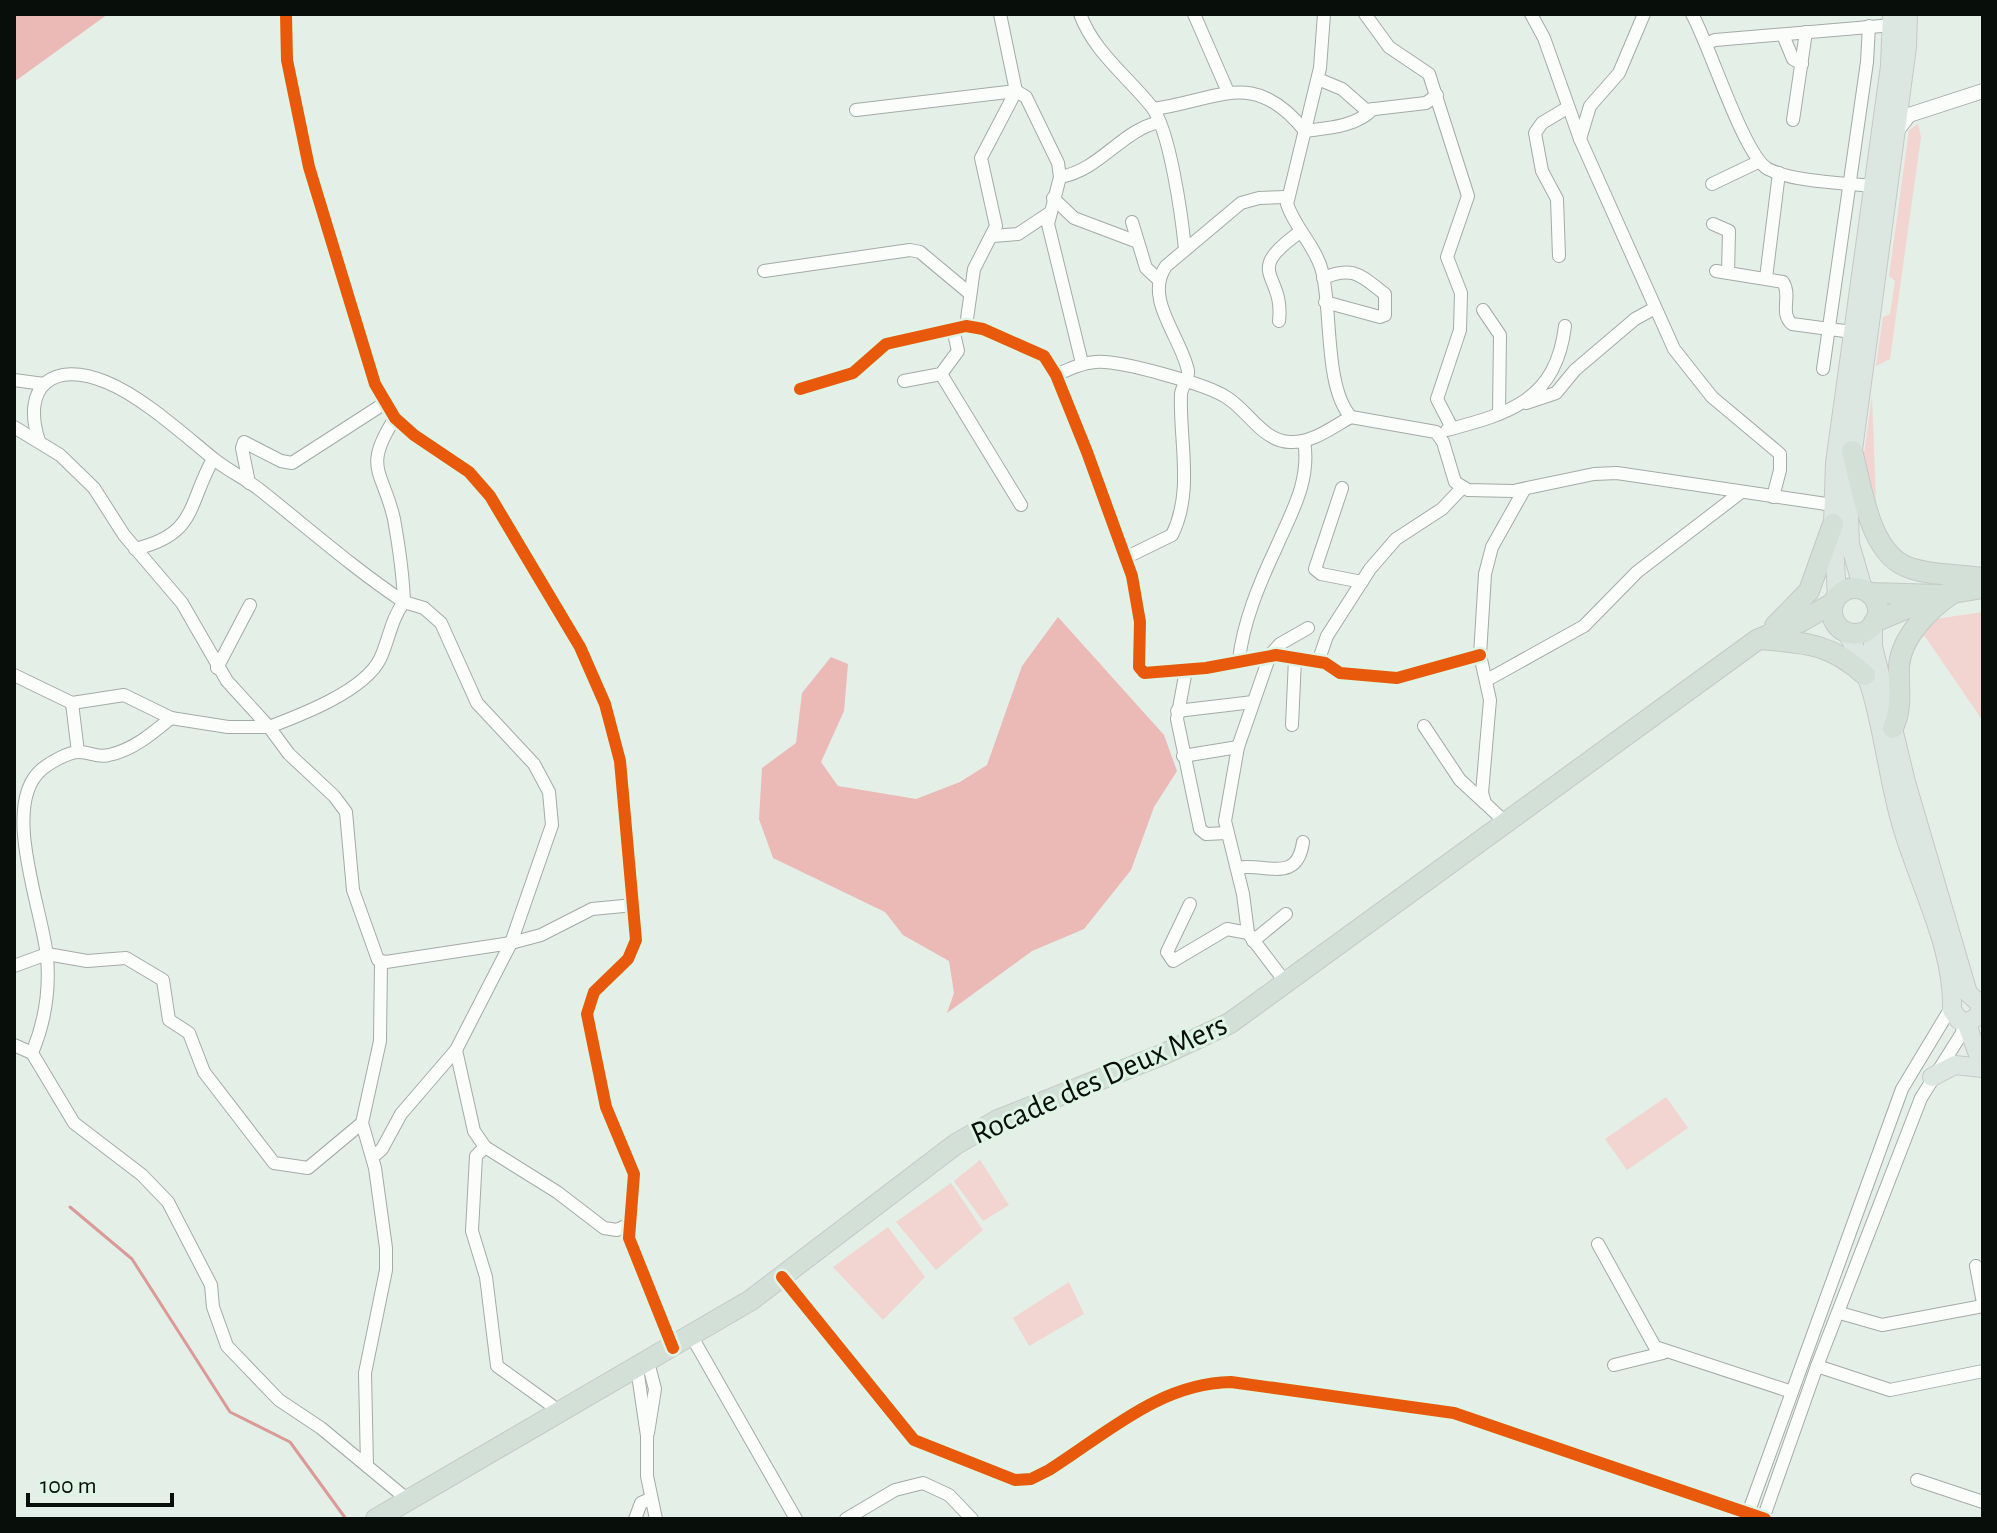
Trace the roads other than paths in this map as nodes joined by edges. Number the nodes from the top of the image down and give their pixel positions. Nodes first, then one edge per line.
1 (286, 14) edge
2 (1000, 14) edge
3 (1080, 14) edge
4 (1194, 14) edge
5 (1324, 14) edge
6 (1365, 14) edge
7 (1531, 14) edge
8 (1644, 14) edge
9 (1692, 14) edge
10 (1898, 18) edge
11 (1869, 26) junction
12 (1806, 32) junction
13 (1783, 35) junction
14 (1708, 43) junction
15 (1802, 64) junction
16 (1318, 79) junction
17 (1902, 79) junction
18 (1016, 91) junction
19 (1983, 91) edge
20 (1228, 92) junction
21 (1437, 95) junction
22 (1929, 107) junction
23 (1567, 108) junction
24 (1373, 109) junction
25 (856, 110) dead end
26 (1156, 115) junction
27 (1793, 120) dead end
28 (1305, 131) junction
29 (1895, 132) junction
30 (1580, 139) junction
31 (1758, 162) junction
32 (1779, 173) junction
33 (1060, 177) junction
34 (1849, 183) junction
35 (1712, 184) dead end
36 (1873, 186) junction
37 (1286, 197) junction
38 (1053, 198) junction
39 (1048, 214) junction
40 (1132, 222) dead end
41 (1713, 224) dead end
42 (1300, 232) junction
43 (993, 236) junction
44 (1135, 241) junction
45 (1185, 249) junction
46 (1559, 256) dead end
47 (764, 271) dead end
48 (1323, 278) junction
49 (1766, 278) junction
50 (1159, 280) junction
51 (968, 292) junction
52 (1325, 302) junction
53 (1655, 308) junction
54 (1483, 310) dead end
55 (1279, 321) dead end
56 (1565, 326) dead end
57 (960, 328) junction
58 (1827, 330) junction
59 (1852, 332) junction
60 (1082, 363) junction
61 (1823, 369) dead end
62 (941, 374) junction
63 (1056, 375) junction
64 (14, 380) edge
65 (904, 381) dead end
66 (1185, 382) junction
67 (44, 384) junction
68 (800, 389) dead end
69 (385, 403) junction
70 (1526, 403) junction
71 (1499, 414) junction
72 (1351, 417) junction
73 (395, 418) junction
74 (14, 427) edge
75 (1452, 428) junction
76 (1436, 432) junction
77 (39, 441) junction
78 (1304, 441) junction
79 (1852, 451) junction
80 (213, 459) junction
81 (249, 483) junction
82 (1342, 488) dead end
83 (1462, 488) junction
84 (1524, 490) junction
85 (1740, 493) junction
86 (1773, 497) junction
87 (1021, 505) dead end
88 (1833, 515) junction
89 (135, 549) junction
90 (1125, 558) junction
91 (1983, 578) edge
92 (1362, 582) junction
93 (1983, 588) edge
94 (1866, 591) junction
95 (1947, 594) junction
96 (1835, 600) junction
97 (404, 602) junction
98 (250, 605) dead end
99 (1874, 623) junction
100 (1308, 628) dead end
101 (1844, 631) junction
102 (1763, 636) junction
103 (1270, 655) junction
104 (1480, 655) junction
105 (1295, 659) junction
106 (1239, 660) junction
107 (1318, 662) junction
108 (217, 668) junction
109 (1186, 670) junction
110 (14, 675) edge
111 (1865, 675) junction
112 (1487, 680) junction
113 (1253, 702) junction
114 (72, 703) junction
115 (1177, 711) junction
116 (171, 718) junction
117 (1292, 725) dead end
118 (1424, 726) dead end
119 (269, 727) junction
120 (1893, 728) junction
121 (1238, 747) junction
122 (78, 752) junction
123 (1183, 756) junction
124 (1485, 803) junction
125 (1506, 823) junction
126 (1227, 833) junction
127 (1303, 842) dead end
128 (1237, 868) junction
129 (21, 870) edge
130 (1190, 904) dead end
131 (634, 905) junction
132 (1286, 914) dead end
133 (1251, 937) junction
134 (511, 943) junction
135 (47, 954) junction
136 (381, 962) junction
137 (14, 966) edge
138 (1286, 983) junction
139 (1967, 1012) edge
140 (14, 1045) edge
141 (456, 1050) junction
142 (32, 1053) junction
143 (1983, 1068) edge
144 (1932, 1077) junction
145 (362, 1123) junction
146 (485, 1147) junction
147 (373, 1157) junction
148 (629, 1224) junction
149 (1598, 1244) dead end
150 (1976, 1266) dead end
151 (782, 1277) junction
152 (1983, 1305) edge
153 (1840, 1313) junction
154 (692, 1337) junction
155 (673, 1348) junction
156 (1663, 1353) junction
157 (642, 1365) junction
158 (1614, 1365) dead end
159 (1817, 1366) junction
160 (1983, 1371) edge
161 (1792, 1392) junction
162 (556, 1415) junction
163 (367, 1466) junction
164 (1917, 1480) dead end
165 (650, 1499) junction
166 (408, 1500) junction
167 (1983, 1502) edge
168 (1747, 1516) edge
169 (376, 1519) edge
170 (635, 1519) edge
171 (656, 1519) edge
172 (796, 1519) edge
173 (846, 1519) edge
174 (972, 1519) edge
175 (1764, 1519) edge

1 - 69 street
2 - 18 street
3 - 26 street
4 - 20 street
5 - 16 street
6 - 21 street
7 - 23 street
8 - 30 street
9 - 14 street
10 - 11 street
10 - 17 main road
10 - 36 main road
11 - 12 street
11 - 34 street
12 - 13 street
12 - 15 street
13 - 14 street
13 - 15 street
14 - 31 street
15 - 27 street
16 - 24 street
16 - 28 street
17 - 22 street
17 - 29 main road
18 - 25 street
18 - 33 street
18 - 43 street
19 - 22 street
20 - 26 street
20 - 28 street
21 - 24 street
21 - 75 street
22 - 29 street
23 - 30 street
23 - 46 street
24 - 28 street
26 - 33 street
26 - 45 street
28 - 37 street
29 - 79 main road
30 - 53 street
31 - 32 street
31 - 35 street
32 - 34 street
32 - 49 street
33 - 38 street
34 - 36 street
34 - 58 street
36 - 59 main road
37 - 42 street
37 - 45 street
38 - 39 street
38 - 44 street
39 - 43 street
39 - 60 street
40 - 44 street
41 - 49 street
42 - 48 street
42 - 55 street
43 - 51 street
44 - 50 street
45 - 50 street
47 - 51 street
48 - 52 street
48 - 52 street
49 - 58 street
50 - 66 street
51 - 57 street
52 - 72 street
53 - 70 street
53 - 86 street
54 - 71 street
56 - 70 street
57 - 62 street
57 - 63 street
57 - 68 street
58 - 59 street
58 - 61 street
59 - 88 main road
60 - 63 street
60 - 66 street
62 - 65 street
62 - 87 street
63 - 90 street
64 - 67 street
66 - 78 street
66 - 90 street
67 - 77 street
67 - 80 street
69 - 73 street
69 - 81 street
70 - 71 street
71 - 75 street
72 - 76 street
72 - 78 street
73 - 97 street
73 - 131 street
74 - 77 street
75 - 76 street
76 - 83 street
77 - 89 street
78 - 106 street
79 - 91 highway
79 - 94 main road
80 - 81 street
80 - 89 street
81 - 97 street
82 - 92 street
83 - 84 street
83 - 92 street
84 - 85 street
84 - 104 street
85 - 86 street
85 - 112 street
86 - 88 street
88 - 96 main road
88 - 102 highway
89 - 108 street
90 - 109 street
92 - 107 street
93 - 95 highway, Rocade des Deux Mers
94 - 95 highway, Rocade des Deux Mers
94 - 96 highway, Rocade des Deux Mers
94 - 99 highway
95 - 99 highway, Rocade des Deux Mers
95 - 120 highway
96 - 101 highway
96 - 102 highway, Rocade des Deux Mers
97 - 119 street
97 - 134 street
98 - 108 street
99 - 101 highway, Rocade des Deux Mers
99 - 120 main road
100 - 103 street
101 - 102 highway, Rocade des Deux Mers
101 - 111 main road
102 - 111 highway
102 - 125 highway, Rocade des Deux Mers
103 - 105 street
103 - 106 street
103 - 113 street
104 - 107 street
104 - 112 street
105 - 107 street
105 - 117 street
106 - 109 street
108 - 119 street
109 - 115 street
110 - 114 street
111 - 139 main road
112 - 124 street
113 - 115 street
113 - 121 street
114 - 116 street
114 - 122 street
115 - 123 street
116 - 119 street
116 - 122 street
118 - 124 street
119 - 136 street
120 - 139 main road
121 - 123 street
121 - 126 street
122 - 129 street
123 - 126 street
124 - 125 street
125 - 138 highway, Rocade des Deux Mers
126 - 128 street
127 - 128 street
128 - 133 street
129 - 135 street
130 - 133 street
131 - 134 street
131 - 148 street
132 - 133 street
133 - 138 street
134 - 136 street
134 - 141 street
135 - 137 street
135 - 142 street
135 - 145 street
136 - 145 street
138 - 151 highway, Rocade des Deux Mers
139 - 143 main road
139 - 144 street
139 - 161 street
140 - 142 street
141 - 146 street
141 - 147 street
142 - 163 street
143 - 144 main road
144 - 153 street
145 - 147 street
146 - 148 street
146 - 162 street
147 - 163 street
148 - 155 street
149 - 156 street
150 - 152 street
151 - 154 highway, Rocade des Deux Mers
151 - 168 street
152 - 153 street
153 - 159 street
154 - 155 highway, Rocade des Deux Mers
154 - 172 street
155 - 157 highway, Rocade des Deux Mers
156 - 158 street
156 - 161 street
157 - 162 highway, Rocade des Deux Mers
157 - 165 street
159 - 160 street
159 - 175 street
161 - 168 street
162 - 166 highway, Rocade des Deux Mers
163 - 166 street
164 - 167 street
165 - 170 street
165 - 171 street
166 - 169 highway, Rocade des Deux Mers
168 - 175 street
173 - 174 street

